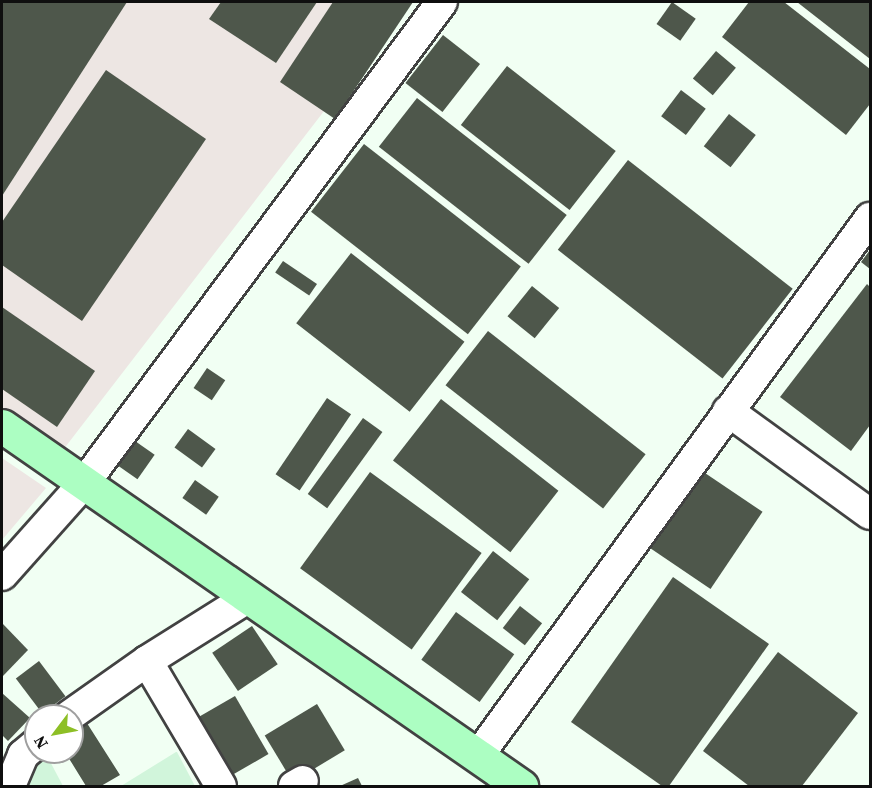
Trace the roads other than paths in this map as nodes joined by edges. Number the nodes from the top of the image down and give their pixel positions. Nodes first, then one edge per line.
1 (442, 2) edge
2 (870, 218) edge
3 (728, 411) junction
4 (2, 426) edge
5 (84, 482) junction
6 (870, 514) edge
7 (2, 575) edge
8 (249, 597) junction
9 (147, 661) junction
10 (84, 705) edge
11 (24, 754) edge
12 (478, 756) junction
13 (10, 786) edge
14 (220, 786) edge
15 (521, 786) edge

1 - 5 street
2 - 3 street
3 - 6 street
3 - 12 street
4 - 5 street
5 - 7 street
5 - 8 street
8 - 9 street
8 - 12 street
9 - 10 street
9 - 14 street
11 - 13 street
12 - 15 street

